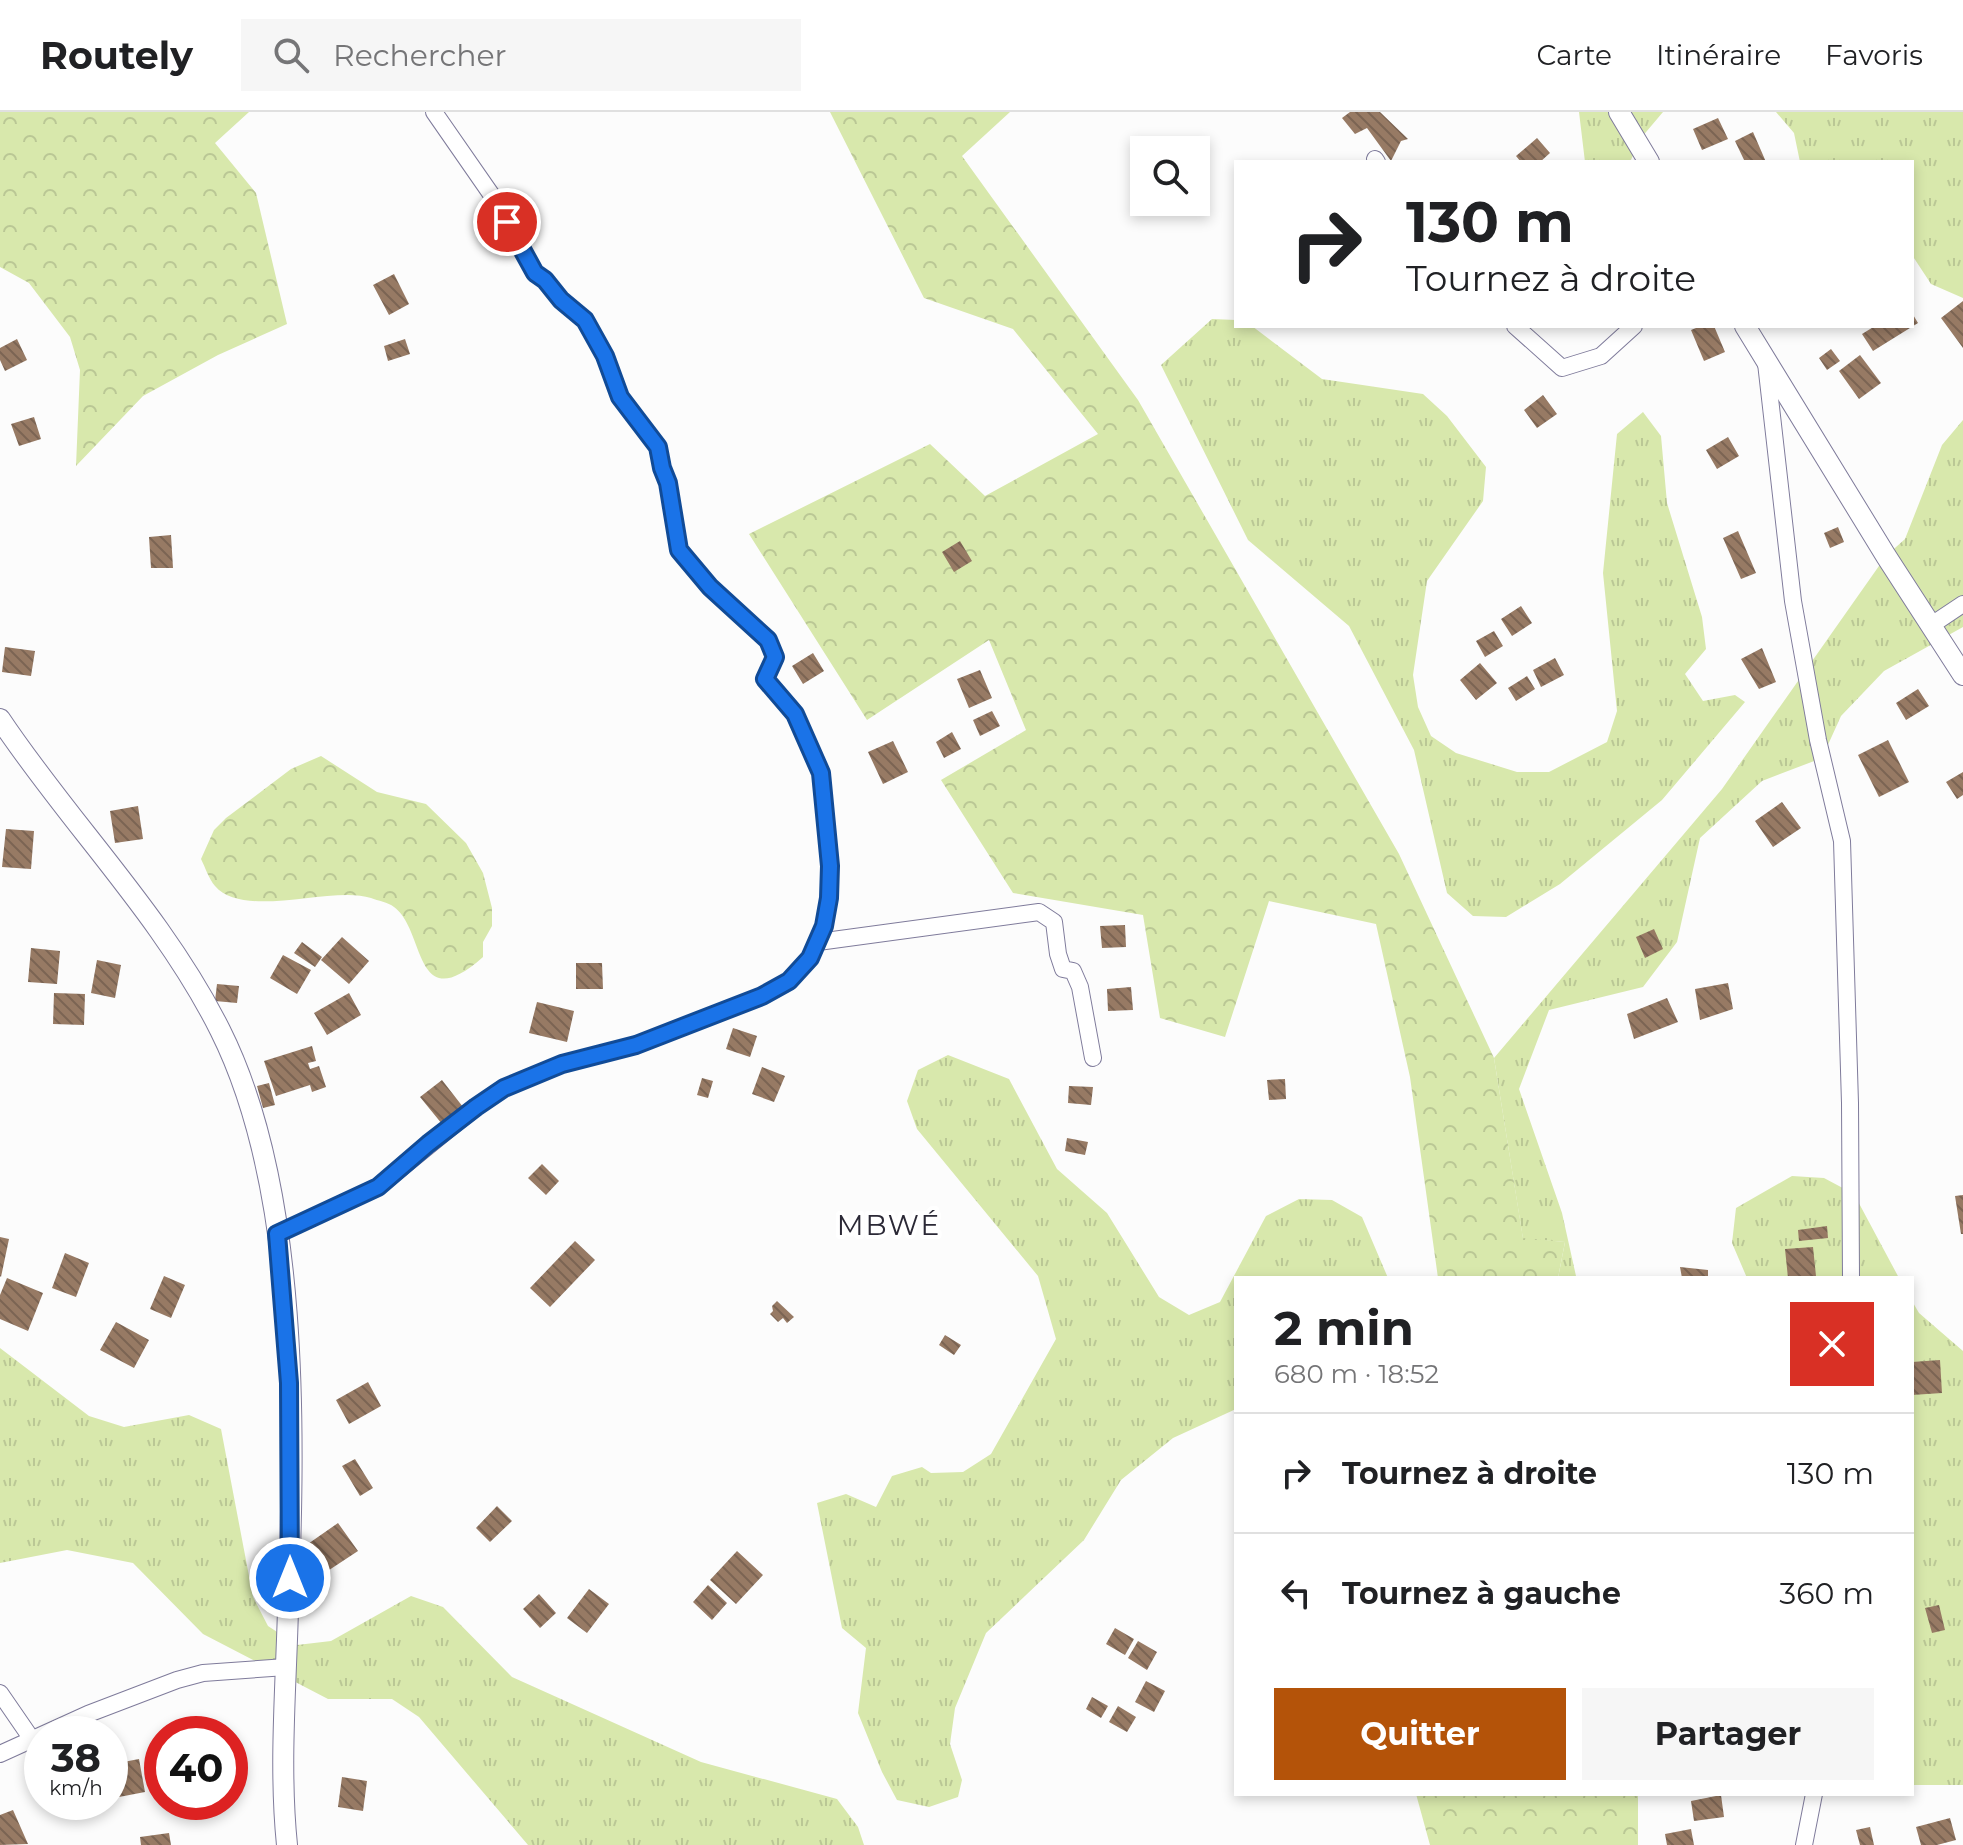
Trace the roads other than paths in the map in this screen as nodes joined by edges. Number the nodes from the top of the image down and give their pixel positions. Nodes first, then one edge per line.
1 (434, 112) edge
2 (1619, 112) edge
3 (1648, 160) edge
4 (1517, 328) edge
5 (1632, 328) edge
6 (1746, 328) edge
7 (1766, 361) junction
8 (1963, 604) edge
9 (1930, 626) junction
10 (1963, 675) edge
11 (0, 719) edge
12 (818, 942) junction
13 (1093, 1058) dead end
14 (277, 1234) junction
15 (1851, 1276) edge
16 (286, 1667) junction
17 (0, 1693) edge
18 (86, 1716) edge
19 (24, 1728) edge
20 (24, 1742) edge
21 (0, 1754) edge
22 (1814, 1796) edge
23 (287, 1845) edge
24 (1804, 1845) edge

1 - 12 street
2 - 3 street
4 - 5 street
6 - 7 street
7 - 9 street
7 - 15 street
8 - 9 street
9 - 10 street
11 - 14 street
12 - 13 street
12 - 14 street
14 - 16 street
16 - 18 street
16 - 23 street
17 - 19 street
20 - 21 street
22 - 24 street

